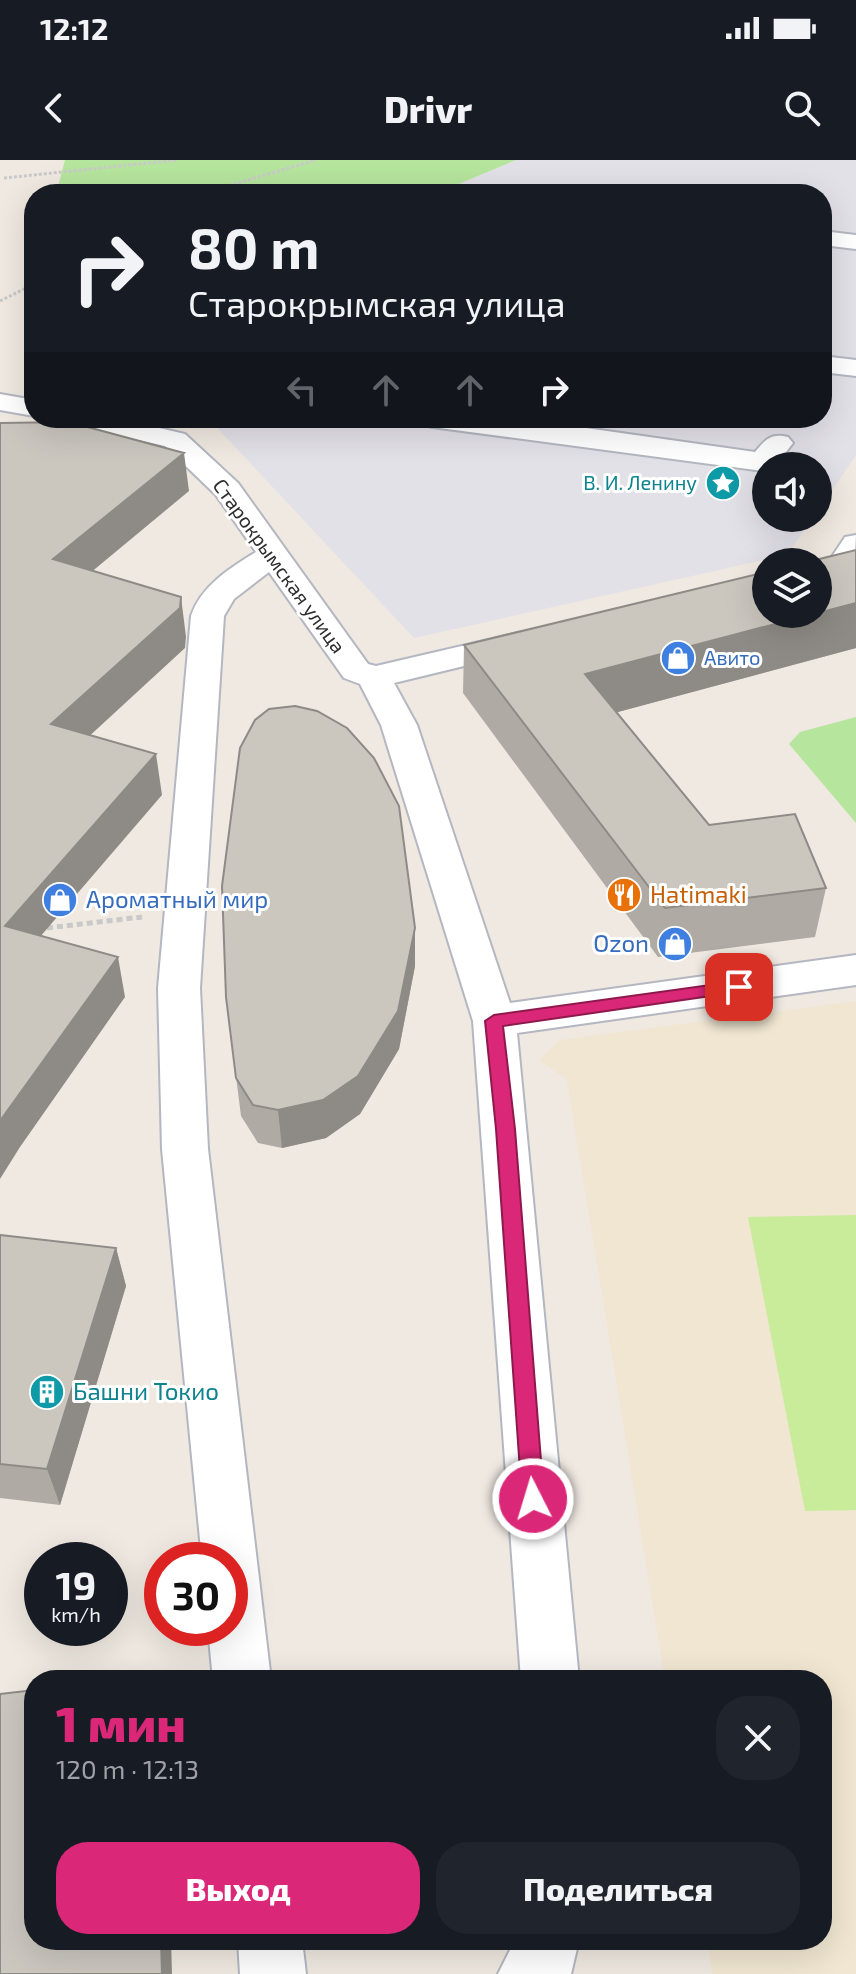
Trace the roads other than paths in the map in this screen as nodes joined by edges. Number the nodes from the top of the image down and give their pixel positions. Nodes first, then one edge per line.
1 (832, 239) edge
2 (856, 242) edge
3 (832, 365) edge
4 (856, 368) edge
5 (584, 428) edge
6 (182, 429) edge
7 (778, 443) dead end
8 (856, 544) edge
9 (275, 555) junction
10 (832, 568) edge
11 (555, 634) edge
12 (374, 677) junction
13 (856, 970) edge
14 (494, 1021) junction
15 (228, 1542) edge
16 (239, 1646) edge
17 (241, 1670) edge
18 (549, 1670) edge
19 (271, 1950) edge
20 (545, 1950) edge
21 (273, 1974) edge
22 (531, 1974) edge

1 - 2 street
3 - 4 street
5 - 7 street
6 - 9 street, Старокрымская улица
8 - 10 street
9 - 12 street, Старокрымская улица
9 - 15 street
11 - 12 street
12 - 14 street
13 - 14 street
14 - 18 street
16 - 17 street
19 - 21 street
20 - 22 street

